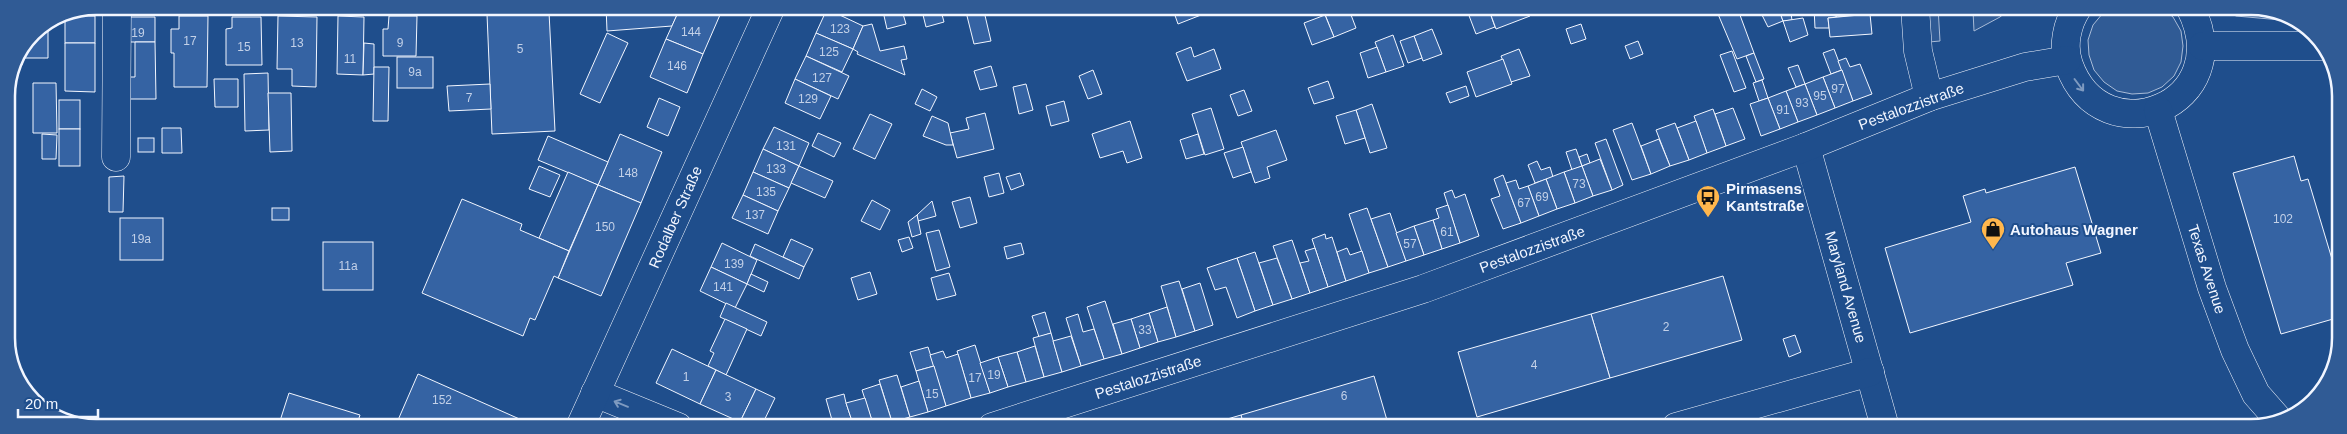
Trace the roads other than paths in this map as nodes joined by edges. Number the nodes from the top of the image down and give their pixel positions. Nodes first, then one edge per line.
1 (117, 15) edge
2 (767, 15) edge
3 (1916, 15) edge
4 (2073, 15) edge
5 (2194, 15) edge
6 (2203, 46) junction
7 (2314, 46) edge
8 (2067, 60) junction
9 (1929, 97) junction
10 (2158, 110) junction
11 (1806, 147) junction
12 (116, 157) dead end
13 (1870, 372) junction
14 (595, 393) junction
15 (2274, 415) edge
16 (584, 419) edge
17 (658, 419) edge
18 (1035, 419) edge
19 (1704, 419) edge
20 (1883, 419) edge

1 - 12 street
2 - 14 street, Rodalber Straße
3 - 9 street
4 - 8 street
5 - 6 street
6 - 7 street
6 - 10 street
8 - 9 street, Pestalozzistraße
8 -> 10 street
9 - 11 street, Pestalozzistraße
10 - 15 street, Texas Avenue
11 - 13 street, Maryland Avenue
11 - 18 street, Pestalozzistraße
13 - 19 street
13 - 20 street, Maryland Avenue
14 - 16 street, Rodalber Straße
17 -> 14 street

